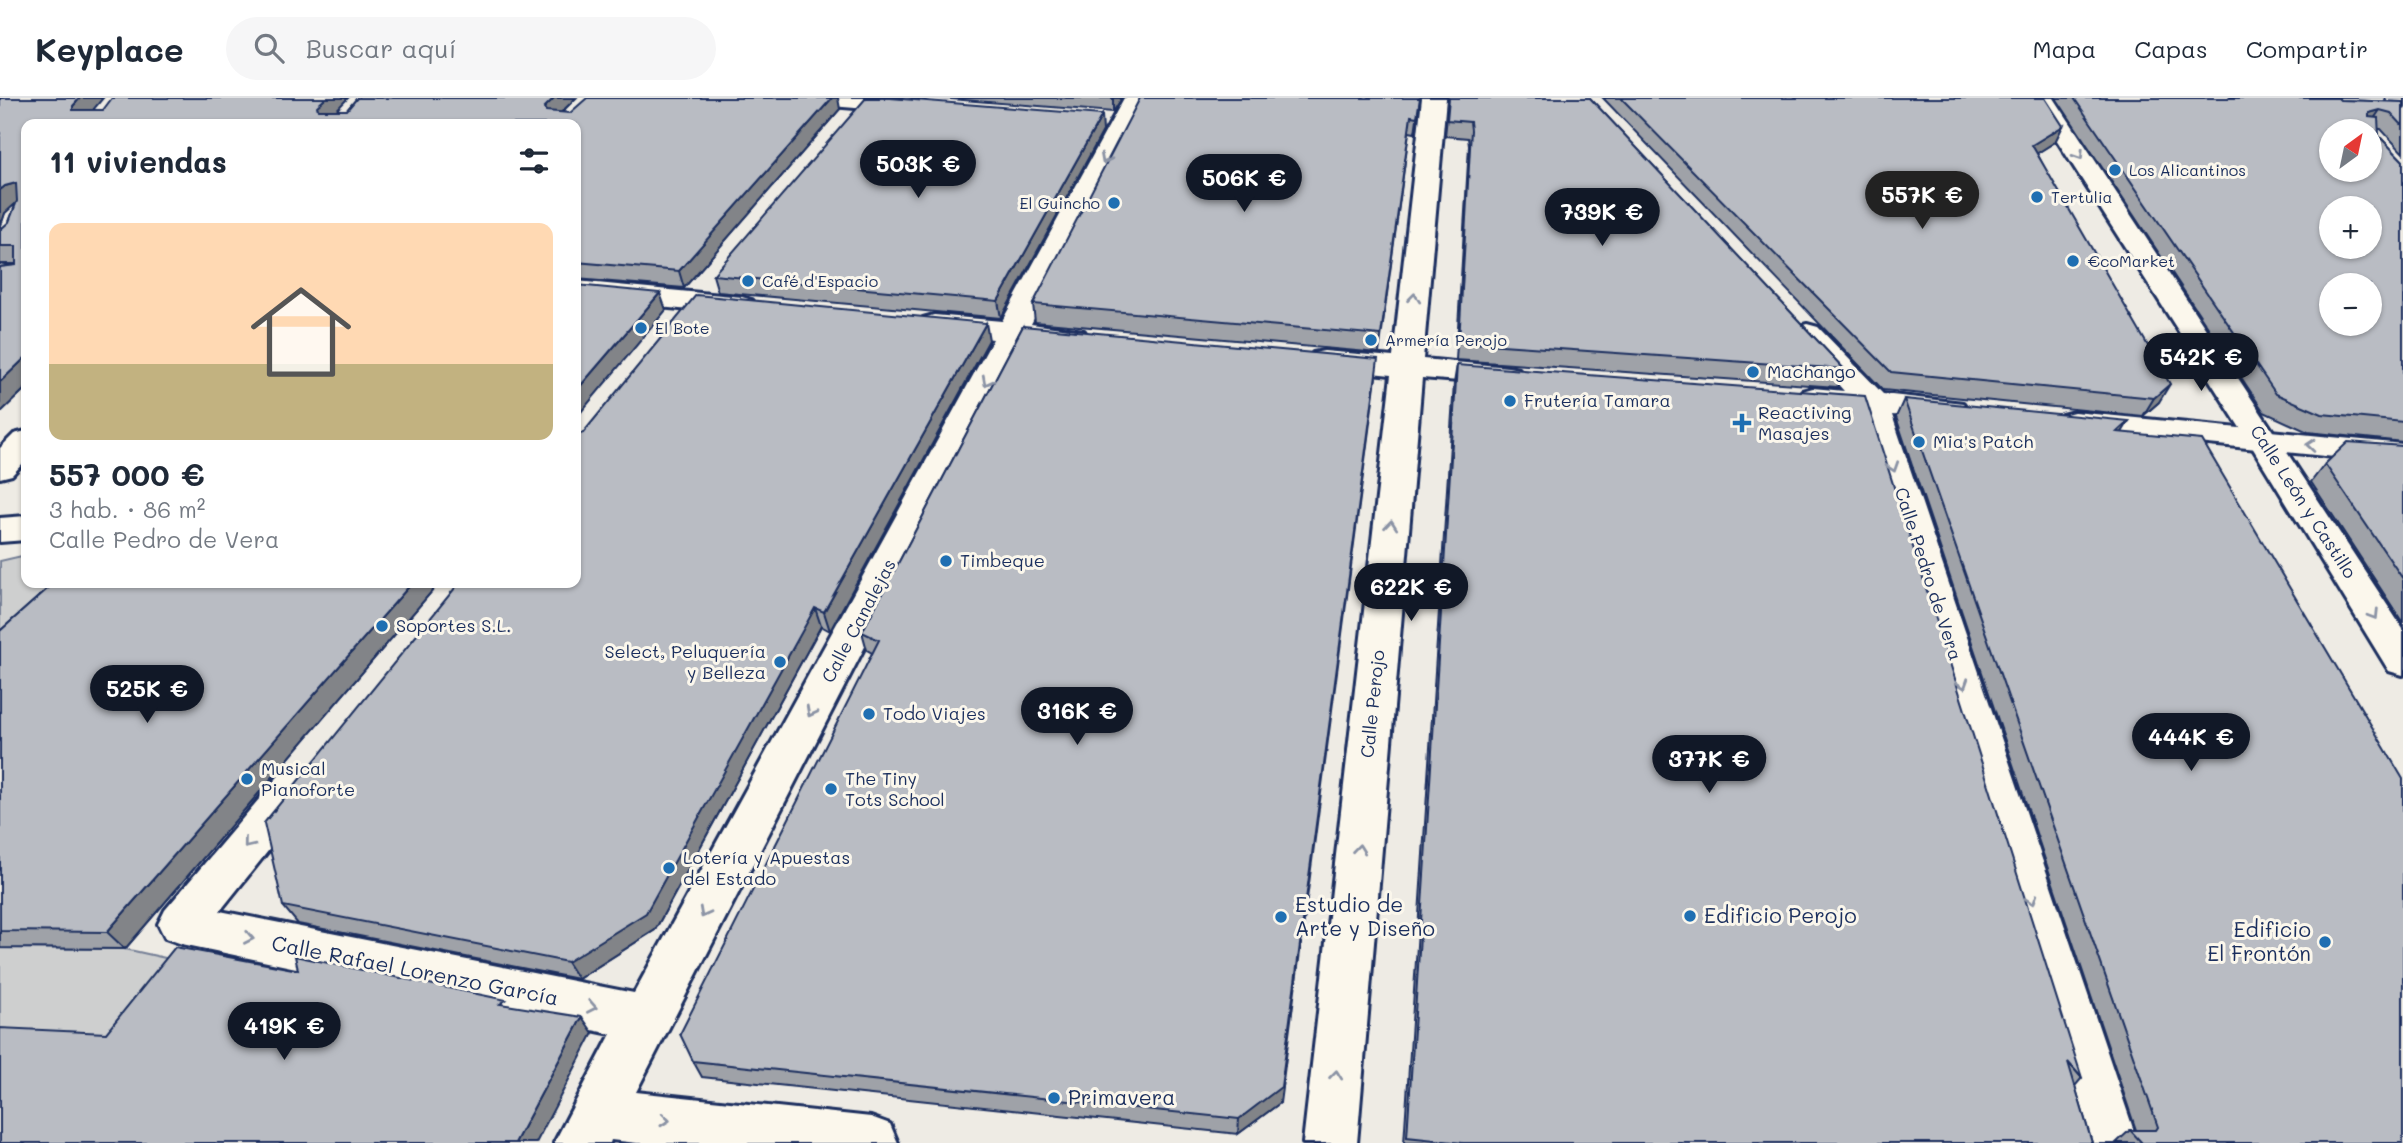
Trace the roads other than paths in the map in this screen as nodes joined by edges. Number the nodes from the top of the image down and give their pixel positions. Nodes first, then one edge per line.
1 (819, 98) edge
2 (1434, 98) edge
3 (2042, 98) edge
4 (2244, 98) edge
5 (2374, 98) edge
6 (2398, 98) edge
7 (2403, 100) edge
8 (2340, 104) junction
9 (858, 107) edge
10 (933, 107) edge
11 (1119, 114) edge
12 (2353, 119) edge
13 (581, 290) edge
14 (772, 309) edge
15 (1787, 311) edge
16 (907, 321) edge
17 (1014, 331) junction
18 (1095, 339) edge
19 (1298, 358) edge
20 (1407, 368) junction
21 (1544, 378) edge
22 (1790, 396) edge
23 (1872, 402) junction
24 (1980, 413) edge
25 (2047, 419) edge
26 (2265, 441) junction
27 (21, 446) edge
28 (2403, 454) edge
29 (0, 467) edge
30 (21, 528) edge
31 (0, 530) edge
32 (2403, 661) edge
33 (322, 754) edge
34 (648, 1018) junction
35 (589, 1128) edge
36 (871, 1143) edge
37 (1330, 1143) edge
38 (2111, 1143) edge

1 - 9 street
20 -> 2 street, Calle Perojo
3 -> 26 street, Calle León y Castillo
4 - 8 street
5 - 8 street
6 - 7 street
8 - 12 street
9 - 10 street
11 -> 17 street, Calle Canalejas
13 - 14 street
15 - 23 street, Calle Pedro de Vera
16 - 17 street
17 - 18 street
17 -> 34 street, Calle Canalejas
19 - 20 street
20 - 21 street
37 -> 20 street, Calle Perojo
22 - 23 street
23 - 24 street
23 -> 38 street, Calle Pedro de Vera
25 - 26 street
28 -> 26 street
26 -> 32 street, Calle León y Castillo
27 - 29 street
30 - 31 street
33 -> 34 street, Calle Rafael Lorenzo García
34 - 35 street, Calle Canalejas
35 -> 36 street

